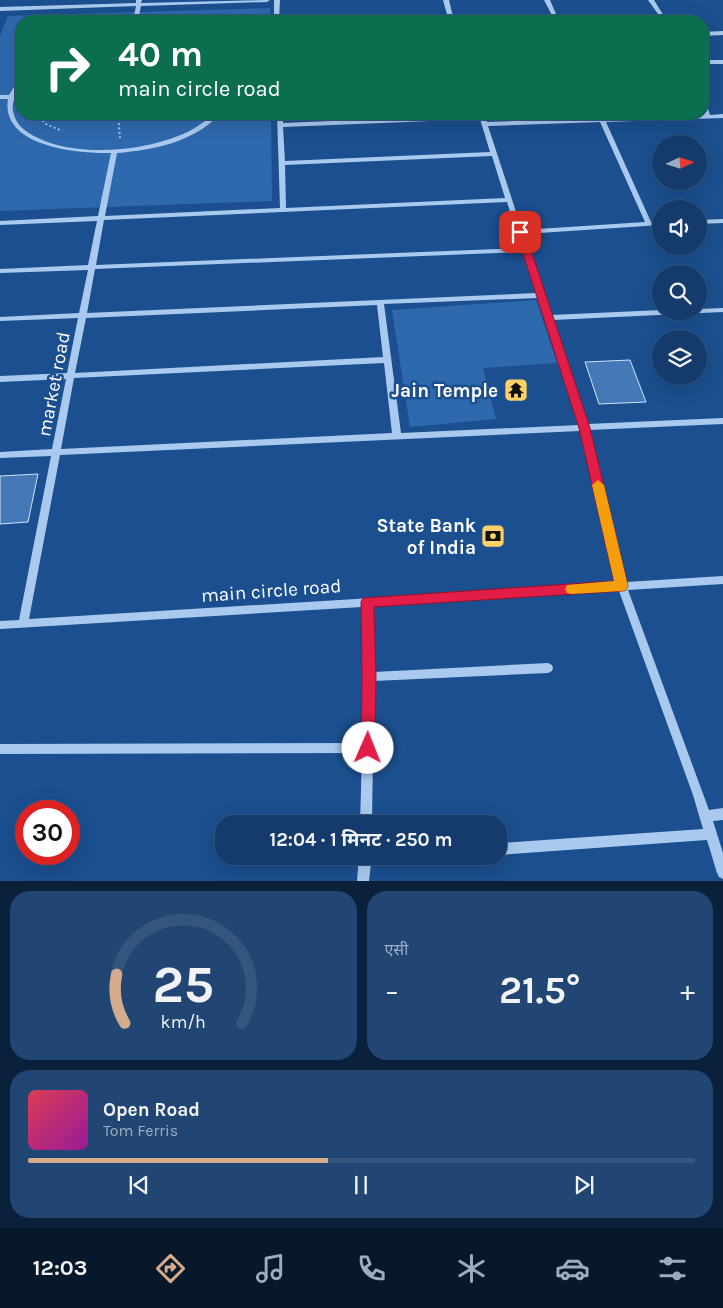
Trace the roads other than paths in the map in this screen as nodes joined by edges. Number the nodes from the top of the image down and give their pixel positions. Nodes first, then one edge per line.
1 (267, 0) edge
2 (277, 0) edge
3 (446, 0) edge
4 (547, 0) edge
5 (651, 0) edge
6 (139, 2) edge
7 (0, 8) edge
8 (137, 15) edge
9 (277, 15) edge
10 (450, 15) edge
11 (554, 15) edge
12 (661, 15) edge
13 (723, 33) edge
14 (709, 34) edge
15 (709, 62) edge
16 (723, 62) edge
17 (15, 90) edge
18 (10, 96) junction
19 (0, 97) edge
20 (709, 116) edge
21 (723, 116) edge
22 (209, 120) edge
23 (281, 120) edge
24 (425, 120) edge
25 (483, 120) edge
26 (602, 120) edge
27 (281, 125) junction
28 (118, 151) junction
29 (494, 154) junction
30 (282, 163) junction
31 (510, 200) junction
32 (284, 210) junction
33 (102, 218) junction
34 (723, 221) edge
35 (707, 222) edge
36 (0, 223) edge
37 (649, 224) junction
38 (652, 224) edge
39 (520, 232) junction
40 (527, 250) junction
41 (92, 266) junction
42 (0, 271) edge
43 (541, 295) junction
44 (380, 302) junction
45 (723, 310) edge
46 (707, 311) edge
47 (652, 313) edge
48 (83, 316) junction
49 (549, 318) junction
50 (0, 319) edge
51 (386, 360) junction
52 (71, 375) junction
53 (0, 379) edge
54 (723, 420) edge
55 (584, 428) junction
56 (397, 436) junction
57 (56, 452) junction
58 (0, 455) edge
59 (723, 580) edge
60 (622, 586) junction
61 (368, 602) junction
62 (23, 623) junction
63 (0, 624) edge
64 (548, 668) dead end
65 (369, 677) junction
66 (368, 748) junction
67 (0, 749) edge
68 (723, 814) edge
69 (366, 815) edge
70 (705, 816) junction
71 (711, 834) junction
72 (507, 848) edge
73 (364, 865) edge
74 (723, 873) edge
75 (363, 880) edge

1 - 6 street
2 - 9 street
3 - 10 street
4 - 11 street
5 - 12 street
6 - 7 street
6 - 8 street
13 - 14 street
15 - 16 street
17 - 18 street
18 - 19 street
18 - 28 street
20 - 21 street
22 - 28 street
23 - 27 street
24 - 27 street
25 - 29 street
26 - 37 street
27 - 30 street
28 - 33 street, market road
29 - 30 street
29 - 31 street
30 - 32 street
31 - 32 street
31 - 39 street
32 - 33 street
33 - 36 street
33 - 41 street, market road
34 - 35 street
37 - 38 street
37 - 39 street
39 - 40 street
40 - 41 street
40 - 43 street
41 - 42 street
41 - 48 street, market road
43 - 44 street
43 - 49 street
44 - 48 street
44 - 51 street
45 - 46 street
47 - 49 street
48 - 50 street
48 - 52 street, market road
49 - 55 street
51 - 52 street
51 - 56 street
52 - 53 street
52 - 57 street, market road
54 - 55 street
55 - 56 street
55 - 60 street
56 - 57 street
57 - 58 street
57 - 62 street, market road
59 - 60 street, main circle road
60 - 61 street, main circle road
60 - 70 street
61 - 62 street, main circle road
61 - 65 street
62 - 63 street, main circle road
64 - 65 street
65 - 66 street
66 - 67 street
66 - 69 street
68 - 70 street
70 - 71 street
71 - 72 street
71 - 74 street
73 - 75 street

